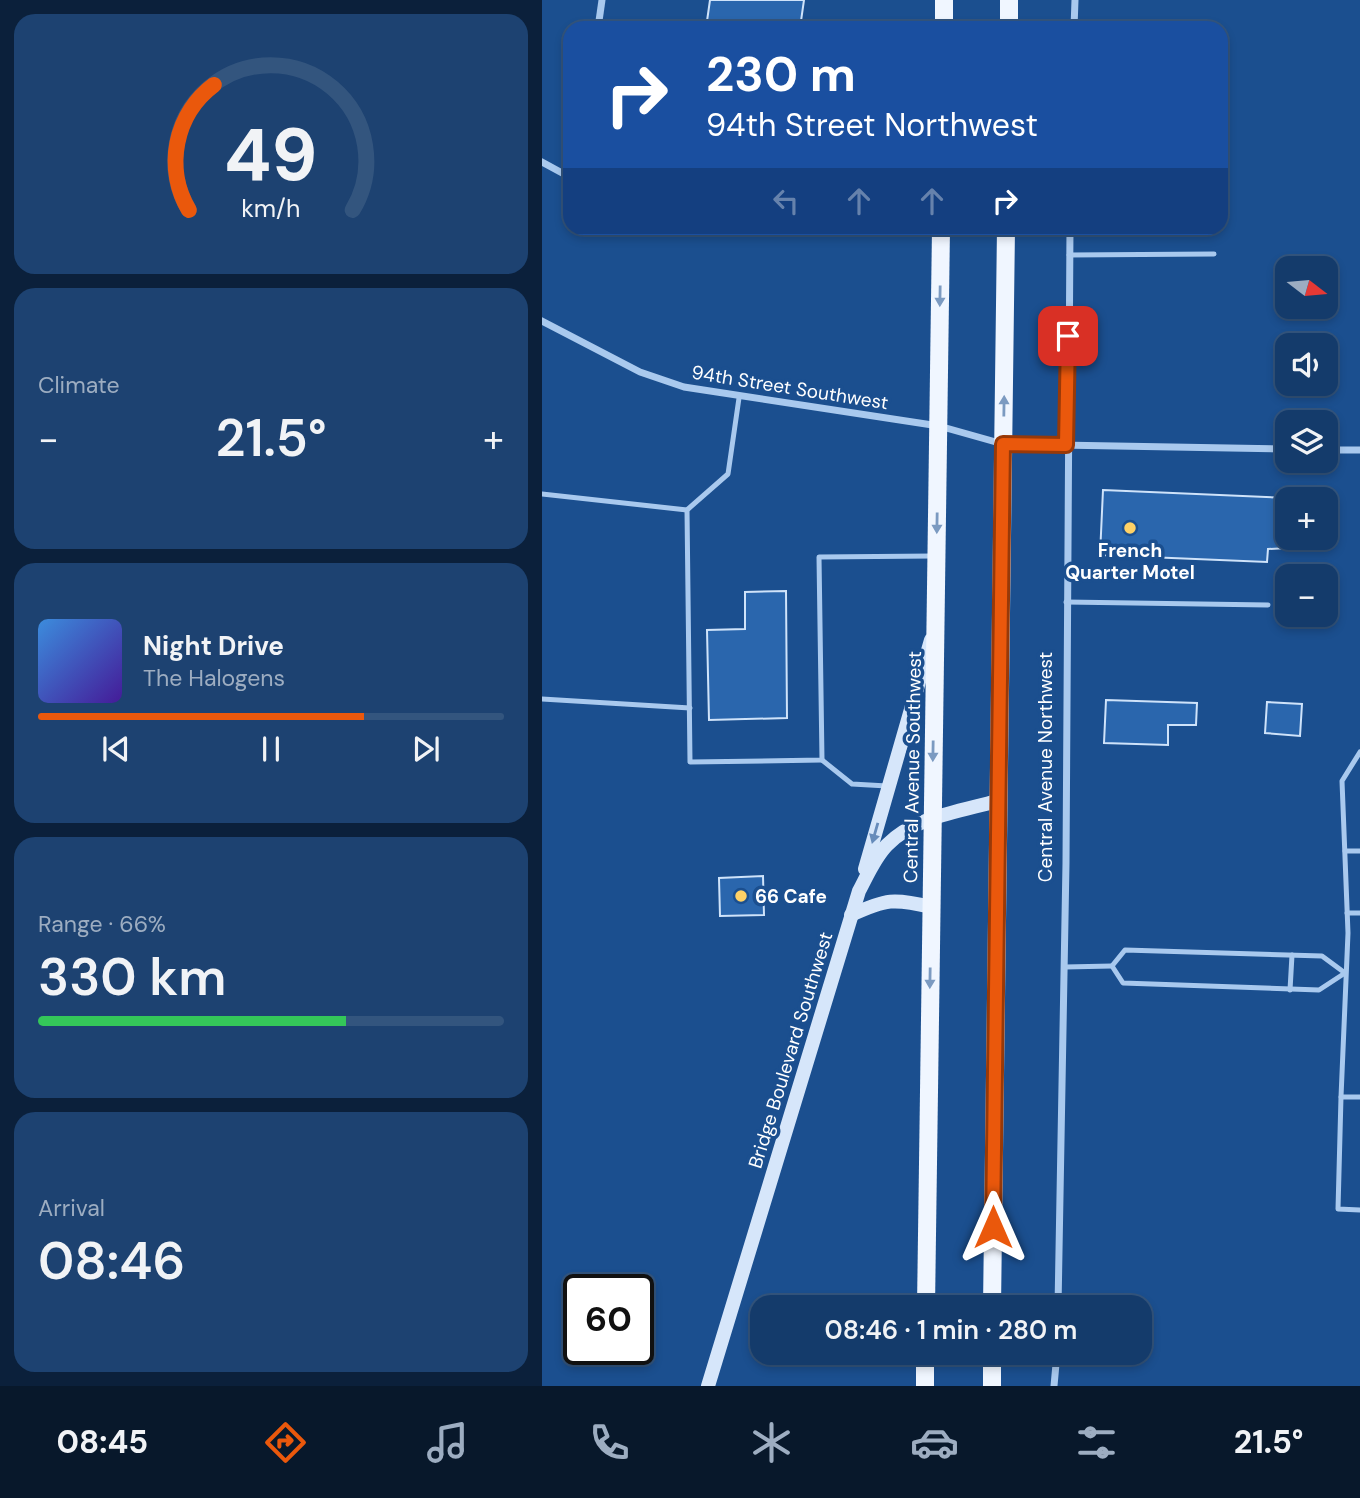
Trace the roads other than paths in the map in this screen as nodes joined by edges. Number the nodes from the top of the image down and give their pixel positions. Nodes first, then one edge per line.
1 (602, 0) edge
2 (944, 0) edge
3 (1009, 0) edge
4 (1075, 0) edge
5 (599, 21) edge
6 (944, 21) edge
7 (1009, 21) edge
8 (1074, 21) edge
9 (542, 162) edge
10 (563, 173) edge
11 (941, 235) edge
12 (1006, 235) edge
13 (1070, 235) edge
14 (1214, 254) dead end
15 (1069, 255) junction
16 (542, 321) edge
17 (739, 398) junction
18 (939, 426) junction
19 (1003, 444) junction
20 (1066, 445) junction
21 (1275, 449) edge
22 (1338, 450) edge
23 (1359, 450) edge
24 (542, 494) edge
25 (687, 510) junction
26 (936, 556) junction
27 (1066, 602) junction
28 (1268, 605) dead end
29 (935, 626) junction
30 (542, 699) edge
31 (690, 708) junction
32 (1359, 752) edge
33 (822, 760) junction
34 (889, 786) junction
35 (997, 801) junction
36 (932, 818) junction
37 (1345, 851) junction
38 (1359, 851) edge
39 (859, 891) junction
40 (931, 908) junction
41 (1347, 913) junction
42 (1359, 913) edge
43 (851, 915) junction
44 (1292, 955) junction
45 (1112, 966) junction
46 (1065, 967) junction
47 (1345, 974) junction
48 (1290, 990) junction
49 (1341, 1097) junction
50 (1359, 1097) edge
51 (1359, 1210) edge
52 (926, 1295) edge
53 (992, 1295) edge
54 (1058, 1295) edge
55 (925, 1365) edge
56 (992, 1365) edge
57 (1056, 1365) edge
58 (708, 1386) edge
59 (925, 1386) edge
60 (992, 1386) edge
61 (1054, 1386) edge

1 - 5 street
2 - 6 main road
3 - 7 main road
4 - 8 street
9 - 10 street
11 -> 18 main road, Central Avenue Southwest
19 -> 12 main road
13 - 15 street, Central Avenue Northwest
14 - 15 lane
15 - 20 street, Central Avenue Northwest
16 - 17 street, 94th Street Southwest
17 - 18 street, 94th Street Southwest
17 - 25 lane
18 - 19 street, 94th Street Southwest
18 -> 26 main road, Central Avenue Southwest
19 - 20 street, 94th Street Southwest
19 - 35 main road
20 - 21 street, 94th Street Southwest
20 - 27 street, Central Avenue Northwest
22 - 23 street
24 - 25 lane
25 - 31 lane
26 - 29 main road, Central Avenue Southwest
26 - 33 lane
27 - 28 lane
27 - 46 street, Central Avenue Northwest
29 - 34 street
29 -> 36 main road, Central Avenue Southwest
30 - 31 lane
31 - 33 lane
32 - 37 lane
33 - 34 lane
34 -> 39 street
35 - 36 street, Bridge Boulevard Southwest
35 - 53 main road
36 - 39 street, Bridge Boulevard Southwest
36 - 40 main road, Central Avenue Southwest
37 - 38 lane
37 - 41 lane
39 - 43 street, Bridge Boulevard Southwest
40 - 43 street
40 -> 52 main road, Central Avenue Southwest
41 - 42 lane
41 - 47 lane
43 - 58 street, Bridge Boulevard Southwest
44 - 45 lane
44 - 47 lane
44 - 48 lane
45 - 46 lane
45 - 48 lane
46 - 54 street, Central Avenue Northwest
47 - 48 lane
47 - 49 lane
49 - 50 lane
49 - 51 lane
55 - 59 main road
56 - 60 main road
57 - 61 street

